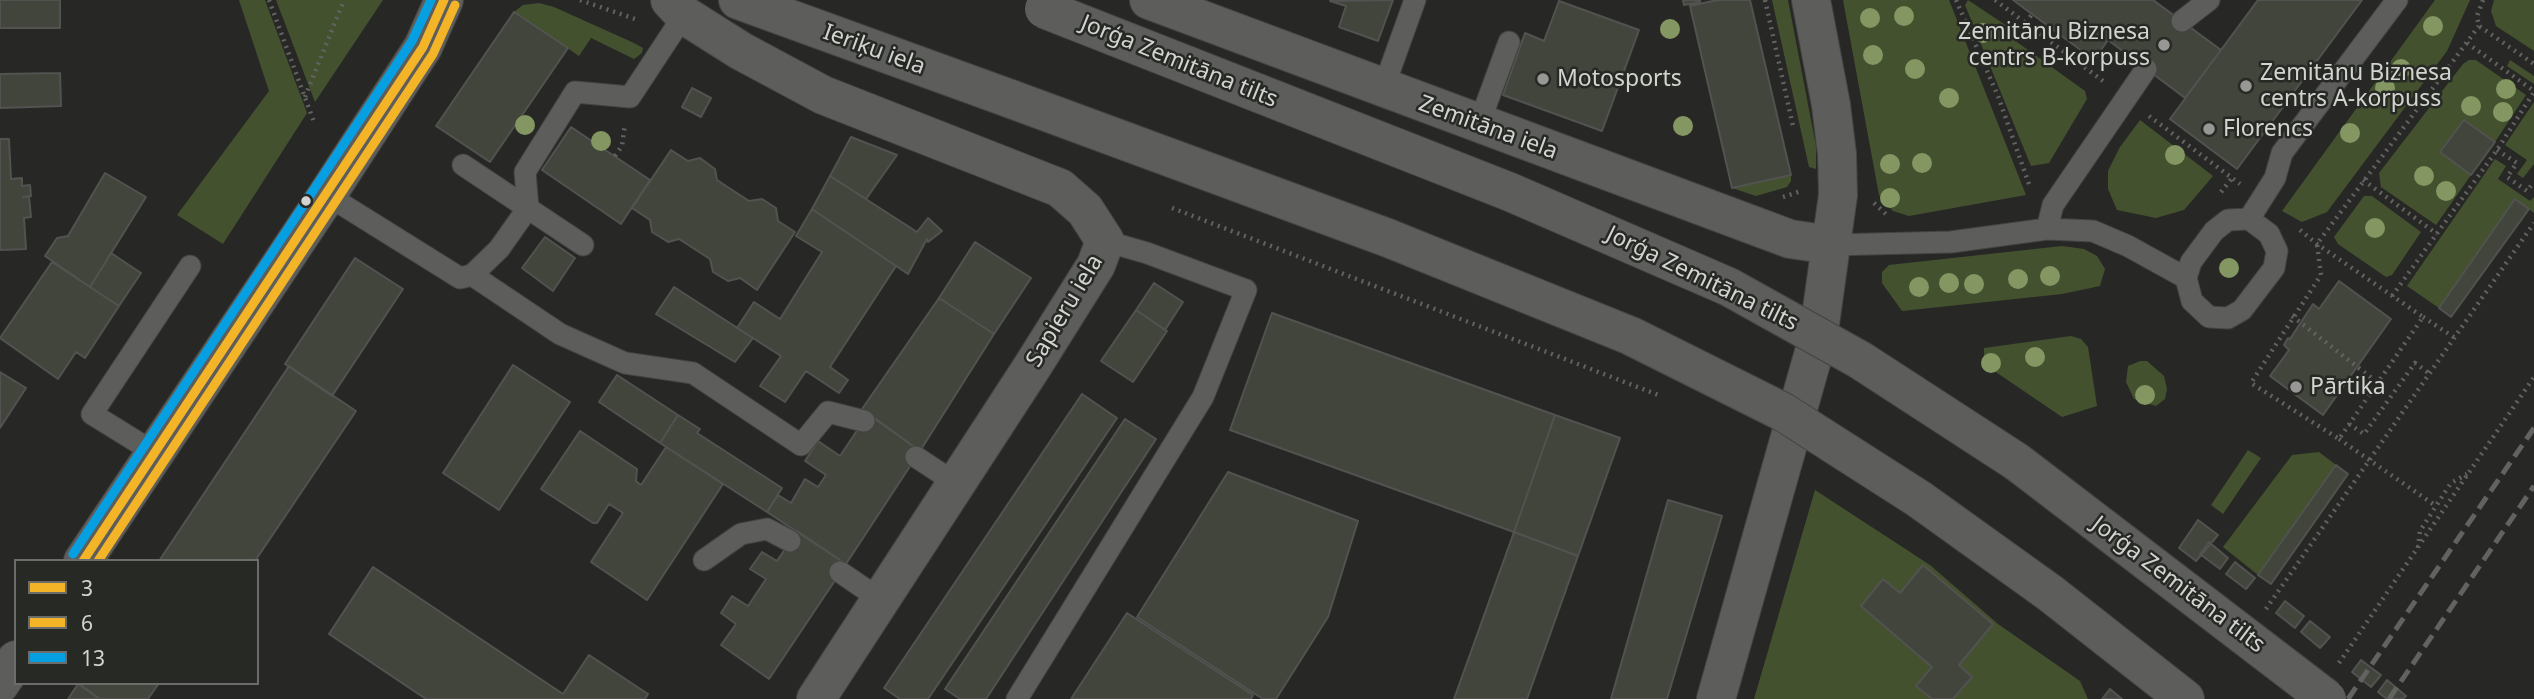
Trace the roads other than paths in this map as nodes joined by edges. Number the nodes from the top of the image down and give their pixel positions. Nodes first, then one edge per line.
1 (444, 0) edge
2 (738, 0) edge
3 (1149, 0) edge
4 (1415, 0) edge
5 (1811, 0) edge
6 (2209, 0) edge
7 (2397, 0) edge
8 (1033, 4) edge
9 (677, 7) edge
10 (1187, 7) edge
11 (2182, 21) dead end
12 (1509, 42) dead end
13 (2146, 69) dead end
14 (1383, 89) junction
15 (1479, 124) junction
16 (463, 165) dead end
17 (327, 195) junction
18 (528, 208) junction
19 (2249, 219) junction
20 (2048, 229) junction
21 (1105, 241) junction
22 (583, 245) dead end
23 (1831, 245) junction
24 (190, 266) dead end
25 (472, 275) junction
26 (2186, 278) junction
27 (864, 421) dead end
28 (155, 453) junction
29 (916, 457) dead end
30 (957, 484) junction
31 (790, 541) dead end
32 (84, 559) edge
33 (704, 559) dead end
34 (840, 572) dead end
35 (881, 600) junction
36 (14, 663) edge
37 (2332, 683) edge
38 (0, 684) edge
39 (825, 696) edge
40 (1017, 699) edge
41 (1716, 699) edge
42 (2185, 699) edge

1 - 17 main road
2 - 42 main road, Ieriķu iela, bridge
3 - 10 main road, Zemitāna iela
4 - 14 lane
5 - 23 main road
6 - 11 lane
7 - 19 lane
8 - 37 main road, Jorģa Zemitāna tilts, bridge
9 - 18 lane
9 - 21 main road, Sapieru iela
10 - 14 main road, Zemitāna iela
12 - 15 lane
13 - 20 lane
14 - 15 main road, Zemitāna iela
15 - 23 main road, Zemitāna iela
16 - 18 lane
17 - 25 lane
17 - 28 main road
18 - 22 lane
18 - 25 lane
19 - 26 lane
19 - 26 lane
20 - 23 lane
20 - 26 lane
21 - 30 main road, Sapieru iela
21 - 40 lane
23 - 41 main road
24 - 28 lane
25 - 27 lane
28 - 32 main road
29 - 30 lane
30 - 35 main road, Sapieru iela
31 - 33 lane
34 - 35 lane
35 - 39 main road, Sapieru iela
36 - 38 main road

